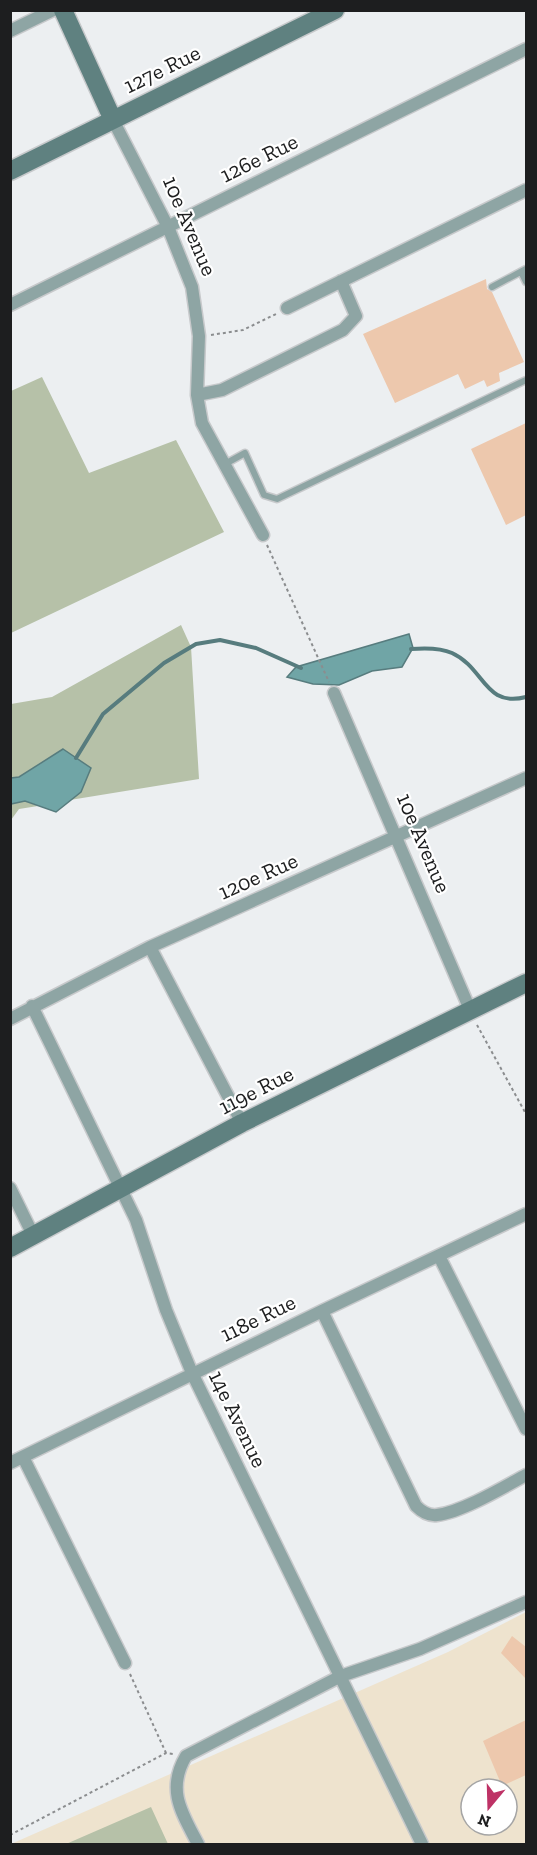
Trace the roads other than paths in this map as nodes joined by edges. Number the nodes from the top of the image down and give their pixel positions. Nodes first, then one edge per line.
1 (53, 10) edge
2 (63, 10) edge
3 (335, 10) edge
4 (10, 31) edge
5 (526, 49) edge
6 (113, 120) junction
7 (10, 171) edge
8 (526, 190) edge
9 (168, 226) junction
10 (524, 270) edge
11 (341, 281) junction
12 (526, 282) edge
13 (492, 287) dead end
14 (10, 305) edge
15 (287, 308) road end
16 (526, 380) edge
17 (198, 395) junction
18 (225, 464) junction
19 (263, 535) road end
20 (334, 693) road end
21 (526, 778) edge
22 (395, 838) junction
23 (150, 947) junction
24 (526, 983) edge
25 (32, 1006) junction
26 (471, 1012) junction
27 (10, 1019) edge
28 (242, 1123) junction
29 (10, 1188) edge
30 (120, 1190) junction
31 (526, 1214) edge
32 (33, 1237) junction
33 (10, 1248) edge
34 (439, 1256) junction
35 (322, 1311) junction
36 (192, 1373) junction
37 (526, 1429) edge
38 (23, 1457) junction
39 (10, 1463) edge
40 (526, 1475) edge
41 (526, 1602) edge
42 (125, 1663) road end
43 (341, 1677) junction
44 (198, 1845) edge
45 (422, 1845) edge

1 - 4 street
2 - 6 street, 10e Avenue
3 - 6 street, 127e Rue
5 - 9 street, 126e Rue
6 - 7 street, 127e Rue
6 - 9 street, 10e Avenue
8 - 11 street
9 - 14 street, 126e Rue
9 - 17 street, 10e Avenue
10 - 12 lane
10 - 13 lane
11 - 15 street
11 - 17 street
16 - 18 lane
17 - 18 street, 10e Avenue
18 - 19 street, 10e Avenue
20 - 22 street, 10e Avenue
21 - 22 street, 120e Rue
22 - 23 street, 120e Rue
22 - 26 street, 10e Avenue
23 - 25 street, 120e Rue
23 - 28 street
24 - 26 street, 119e Rue
25 - 27 street, 120e Rue
25 - 30 street, 14e Avenue
26 - 28 street, 119e Rue
28 - 30 street, 119e Rue
29 - 32 street
30 - 32 street, 119e Rue
30 - 36 street, 14e Avenue
31 - 34 street, 118e Rue
32 - 33 street, 119e Rue
34 - 35 street, 118e Rue
34 - 37 street
35 - 36 street, 118e Rue
35 - 40 street
36 - 38 street, 118e Rue
36 - 43 street, 14e Avenue
38 - 39 street, 118e Rue
38 - 42 street
41 - 43 street
43 - 44 street
43 - 45 street, 14e Avenue

